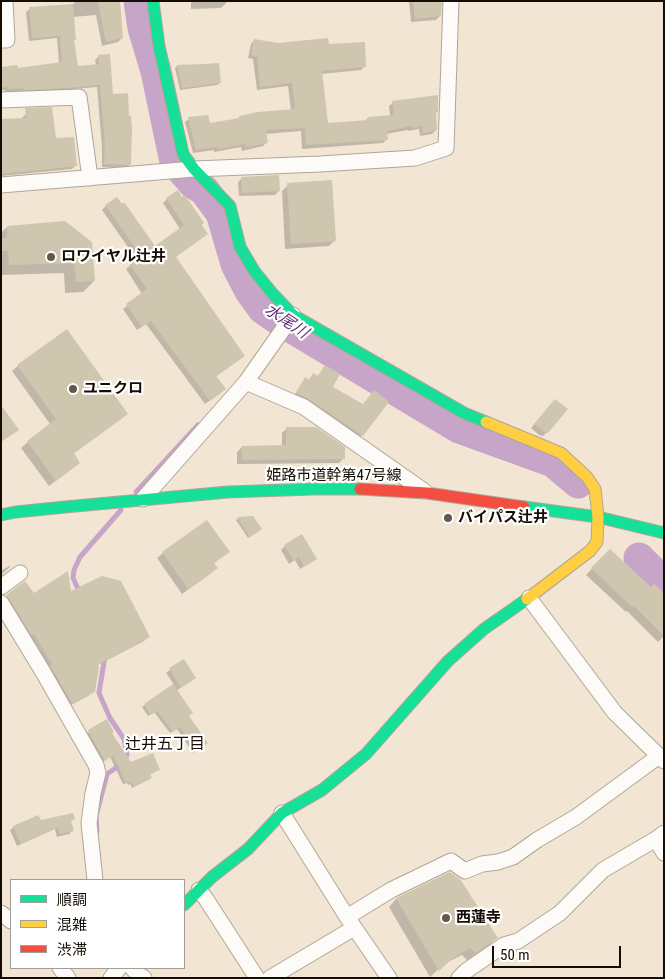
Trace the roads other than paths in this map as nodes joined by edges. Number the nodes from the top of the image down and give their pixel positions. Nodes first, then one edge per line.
1 (5, 1) edge
2 (153, 1) edge
3 (451, 1) edge
4 (1, 40) edge
5 (1, 100) edge
6 (194, 169) junction
7 (90, 178) junction
8 (1, 185) edge
9 (293, 315) junction
10 (246, 382) junction
11 (427, 493) junction
12 (143, 499) junction
13 (1, 515) edge
14 (598, 517) junction
15 (664, 533) edge
16 (20, 574) dead end
17 (1, 587) edge
18 (529, 598) junction
19 (1, 604) edge
20 (661, 759) edge
21 (282, 813) junction
22 (660, 836) edge
23 (664, 853) edge
24 (95, 879) edge
25 (199, 890) junction
26 (185, 904) edge
27 (351, 923) junction
28 (133, 969) edge
29 (144, 978) edge
30 (257, 978) edge
31 (270, 978) edge
32 (389, 978) edge
33 (459, 978) edge

1 - 4 street
2 - 6 street
3 - 6 street
5 - 7 street
6 - 7 street
6 - 9 street
7 - 8 street
9 - 10 street
9 - 14 street
10 - 11 street
10 - 12 street
11 - 12 street, 姫路市道幹第47号線
11 - 14 street, 姫路市道幹第47号線
12 - 13 street, 姫路市道幹第47号線
14 - 15 street, 姫路市道幹第47号線
14 - 18 street
16 - 17 street
18 - 20 street
18 - 21 street
19 - 24 street
20 - 27 street
21 - 25 street
21 - 27 street
22 - 23 street
22 - 33 street
25 - 26 street
25 - 30 street
27 - 31 street
27 - 32 street
28 - 29 street

